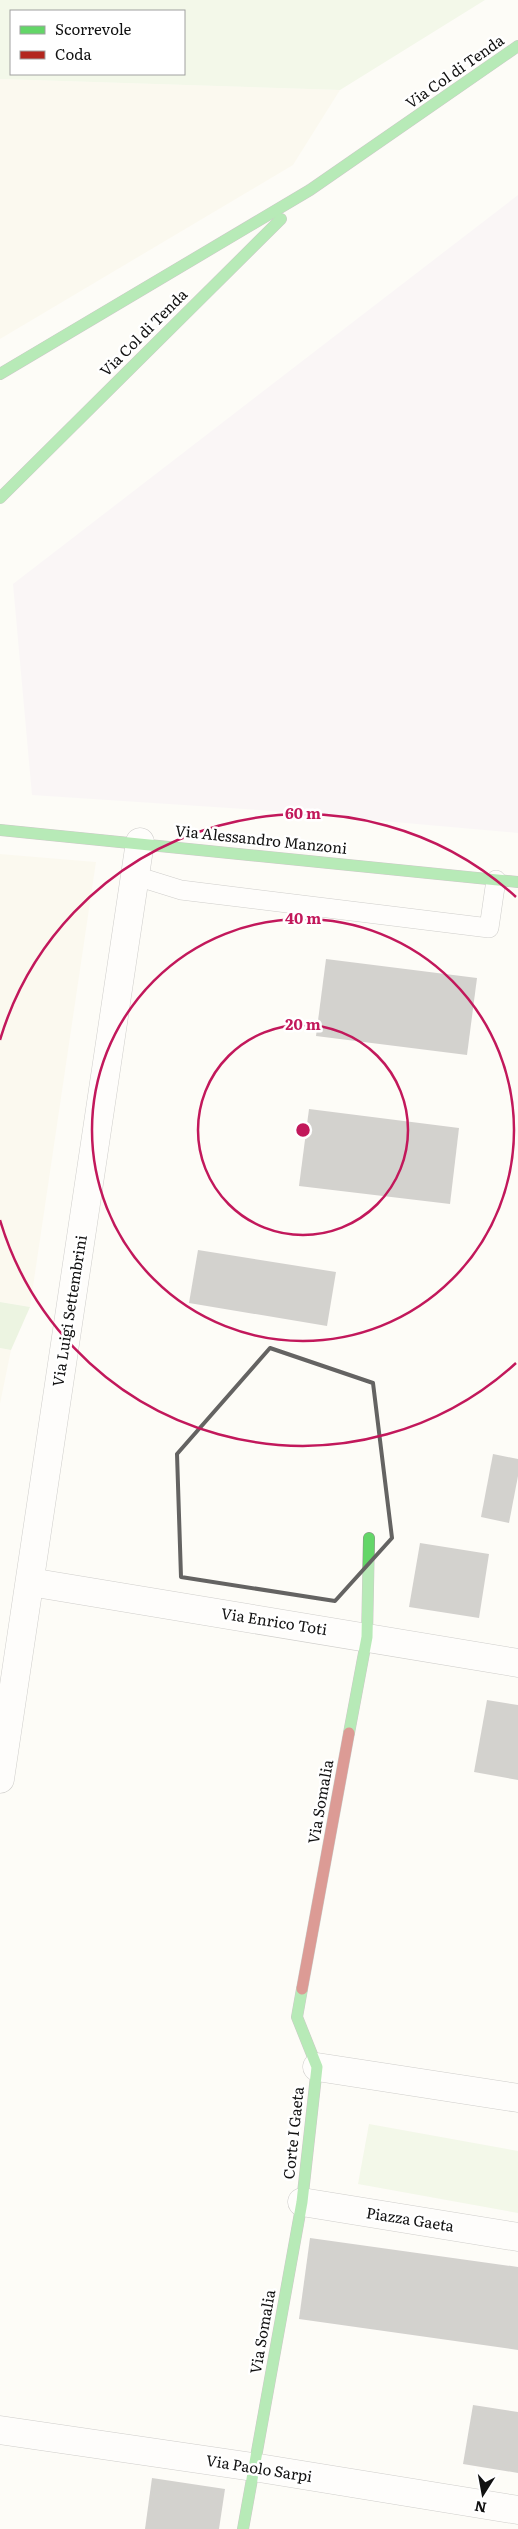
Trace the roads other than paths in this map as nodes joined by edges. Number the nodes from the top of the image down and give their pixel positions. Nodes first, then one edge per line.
1 (518, 46) edge
2 (310, 190) junction
3 (0, 374) edge
4 (0, 498) edge
5 (0, 830) edge
6 (140, 842) junction
7 (136, 876) junction
8 (496, 880) junction
9 (518, 882) edge
10 (369, 1538) dead end
11 (30, 1582) junction
12 (366, 1637) junction
13 (518, 1663) edge
14 (0, 1780) edge
15 (317, 2067) junction
16 (518, 2098) edge
17 (302, 2202) junction
18 (518, 2237) edge
19 (0, 2430) edge
20 (253, 2467) junction
21 (518, 2510) edge
22 (244, 2529) edge

1 - 2 main road, Via Col di Tenda
2 - 3 main road, Via Col di Tenda
2 - 4 main road, Via Col di Tenda
5 - 6 main road, Via Alessandro Manzoni
6 - 7 street, Via Luigi Settembrini
6 - 8 main road, Via Alessandro Manzoni
7 - 8 lane
7 - 11 street, Via Luigi Settembrini
8 - 9 main road, Via Alessandro Manzoni
10 - 12 main road, Via Somalia
11 - 12 street, Via Enrico Toti
11 - 14 street, Via Luigi Settembrini
12 - 13 street, Via Enrico Toti
12 - 15 main road, Via Somalia
15 - 16 street
15 - 17 main road, Corte I Gaeta
17 - 18 street, Piazza Gaeta
17 - 20 main road, Via Somalia
19 - 20 street, Via Paolo Sarpi
20 - 21 street, Via Paolo Sarpi
20 - 22 main road, Via Somalia

